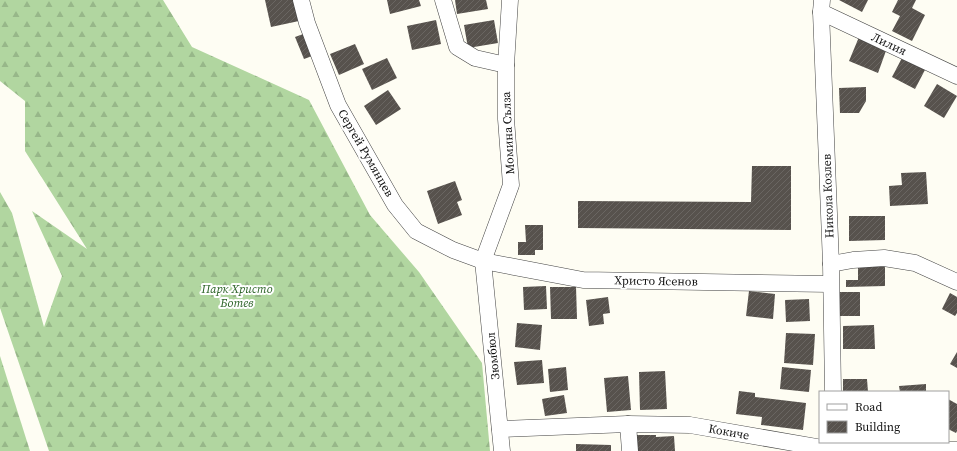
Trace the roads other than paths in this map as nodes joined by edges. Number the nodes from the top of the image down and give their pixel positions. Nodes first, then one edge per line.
1 (301, 0) edge
2 (443, 0) edge
3 (510, 0) edge
4 (822, 6) edge
5 (506, 65) junction
6 (957, 76) edge
7 (483, 261) junction
8 (830, 264) junction
9 (957, 282) edge
10 (830, 284) junction
11 (833, 391) edge
12 (628, 424) junction
13 (500, 429) junction
14 (834, 448) edge
15 (957, 450) edge
16 (502, 451) edge
17 (630, 451) edge

1 - 7 street, Сергей Румянцев
2 - 5 street
3 - 5 street, Момина Сълза
4 - 6 street, Лилия
4 - 8 street, Никола Козлев
5 - 7 street, Момина Сълза
7 - 10 street, Христо Ясенов
7 - 13 street, Зюмбюл
8 - 9 street
8 - 10 street, Никола Козлев
10 - 11 street, Никола Козлев
12 - 13 street, Кокиче
12 - 14 street, Кокиче
12 - 17 street
13 - 16 street, Зюмбюл
14 - 15 street, Кокиче

